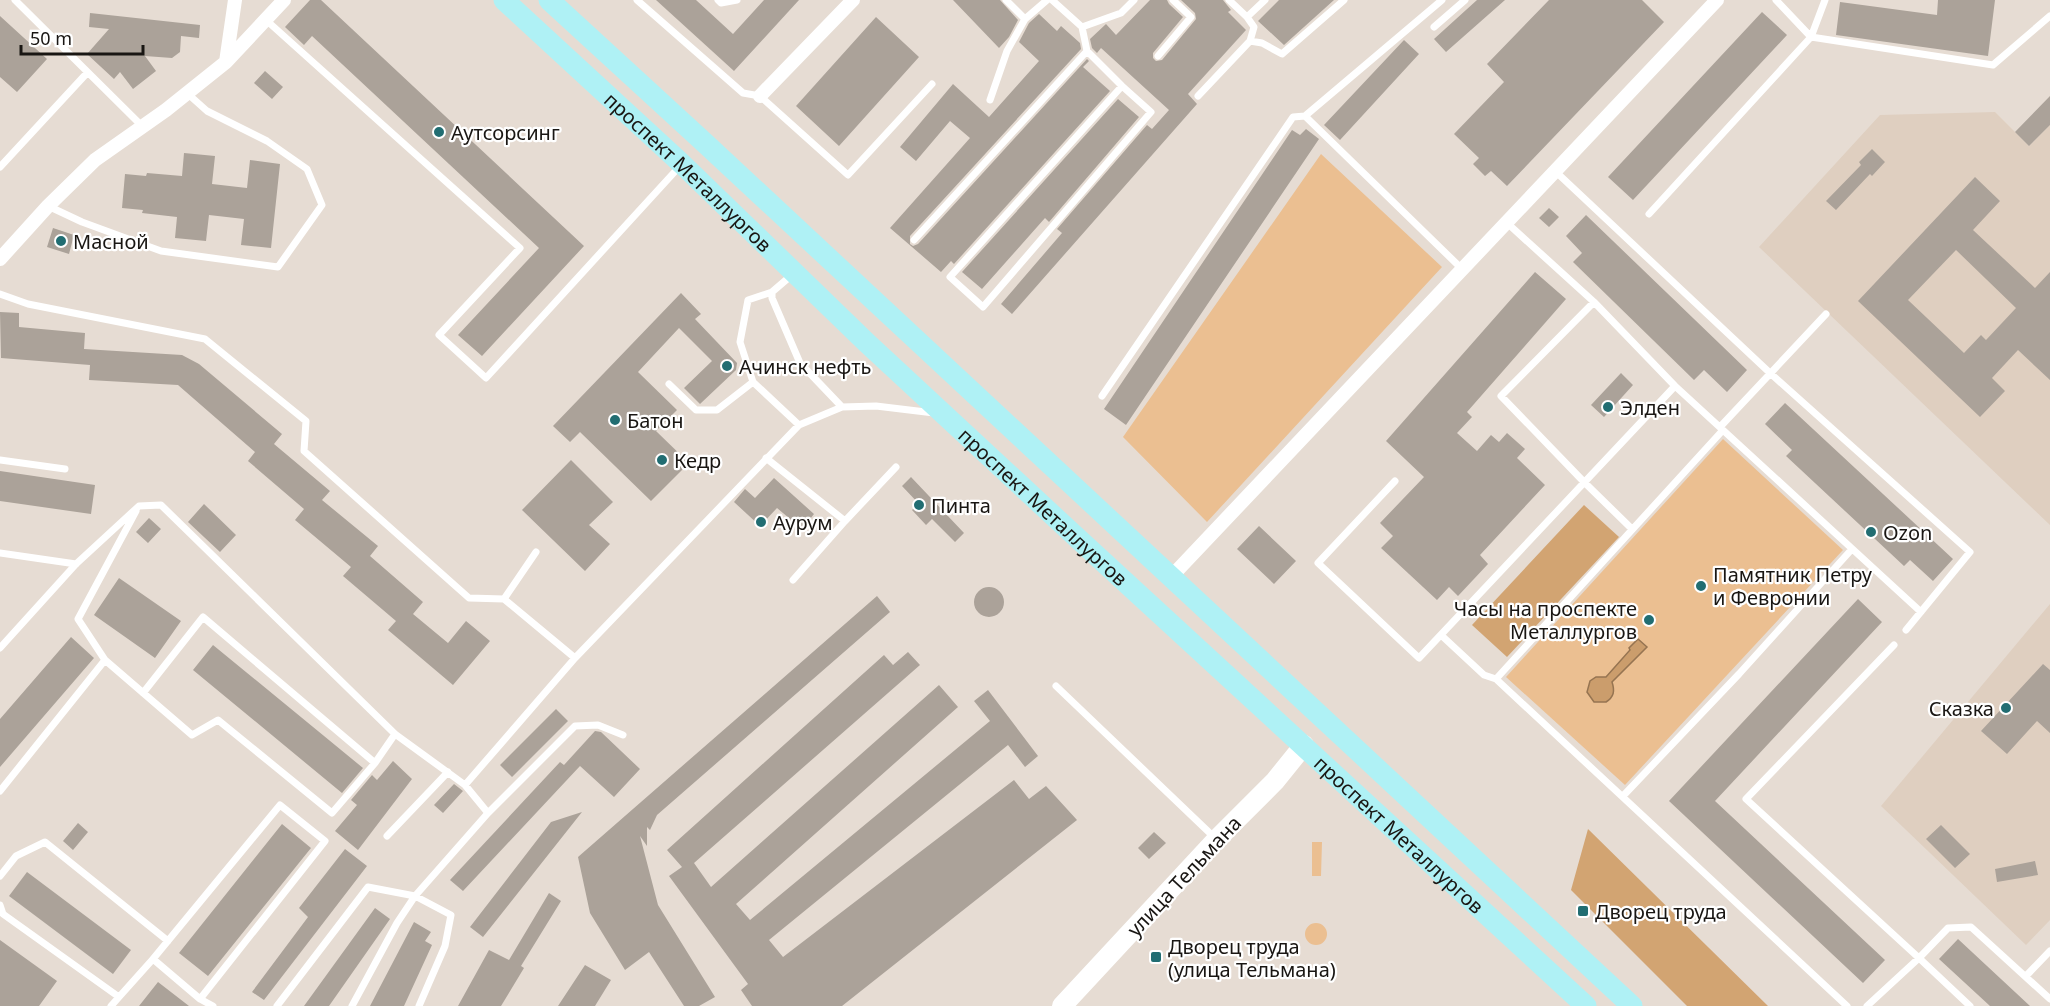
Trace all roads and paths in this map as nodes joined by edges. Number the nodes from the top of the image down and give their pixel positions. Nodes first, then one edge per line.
1 (15, 0) edge
2 (235, 0) edge
3 (284, 0) edge
4 (504, 0) edge
5 (549, 0) edge
6 (637, 0) edge
7 (718, 0) edge
8 (736, 0) edge
9 (853, 0) edge
10 (1006, 0) edge
11 (1047, 0) edge
12 (1052, 0) edge
13 (1134, 0) edge
14 (1173, 0) edge
15 (1229, 0) edge
16 (1265, 0) edge
17 (1344, 0) edge
18 (1442, 0) edge
19 (1465, 0) edge
20 (1717, 0) edge
21 (1776, 0) edge
22 (1825, 0) edge
23 (2050, 16) edge
24 (1247, 17) junction
25 (1025, 19) junction
26 (266, 20) junction
27 (1082, 27) junction
28 (1434, 27) dead end
29 (1811, 37) junction
30 (1250, 41) junction
31 (1087, 51) junction
32 (1158, 56) dead end
33 (226, 62) junction
34 (87, 73) junction
35 (932, 84) dead end
36 (1122, 86) junction
37 (188, 94) junction
38 (760, 96) junction
39 (1198, 96) dead end
40 (990, 100) dead end
41 (1305, 116) junction
42 (142, 126) junction
43 (682, 164) junction
44 (0, 167) edge
45 (1555, 171) junction
46 (48, 206) junction
47 (1649, 214) dead end
48 (1506, 222) junction
49 (914, 240) dead end
50 (0, 259) edge
51 (1461, 268) junction
52 (795, 273) junction
53 (772, 292) junction
54 (0, 294) edge
55 (1594, 302) junction
56 (1826, 314) dead end
57 (1770, 373) junction
58 (753, 382) junction
59 (669, 384) dead end
60 (1676, 386) junction
61 (1102, 396) dead end
62 (842, 407) junction
63 (946, 415) junction
64 (799, 425) junction
65 (1722, 429) junction
66 (766, 458) junction
67 (0, 460) edge
68 (896, 467) dead end
69 (65, 469) dead end
70 (1395, 481) dead end
71 (1584, 482) junction
72 (139, 506) junction
73 (845, 521) junction
74 (1632, 529) junction
75 (1851, 549) junction
76 (536, 552) dead end
77 (0, 554) edge
78 (76, 564) junction
79 (1171, 577) junction
80 (793, 579) dead end
81 (504, 599) junction
82 (1921, 612) junction
83 (1906, 630) dead end
84 (1441, 635) junction
85 (1894, 645) dead end
86 (0, 648) edge
87 (575, 658) junction
88 (105, 660) junction
89 (1496, 679) junction
90 (1056, 686) dead end
91 (142, 693) junction
92 (1325, 721) junction
93 (395, 734) junction
94 (623, 735) dead end
95 (1304, 745) junction
96 (375, 763) junction
97 (448, 772) junction
98 (465, 785) junction
99 (0, 791) edge
100 (1623, 796) junction
101 (489, 813) junction
102 (387, 836) dead end
103 (1217, 839) junction
104 (0, 876) edge
105 (415, 896) junction
106 (0, 905) edge
107 (168, 941) junction
108 (2050, 951) edge
109 (1919, 958) junction
110 (153, 959) junction
111 (2026, 976) junction
112 (119, 997) junction
113 (200, 999) junction
114 (2050, 999) edge
115 (111, 1006) edge
116 (213, 1006) edge
117 (277, 1006) edge
118 (352, 1006) edge
119 (419, 1006) edge
120 (1062, 1006) edge
121 (1586, 1006) edge
122 (1632, 1006) edge
123 (1847, 1006) edge
124 (1867, 1006) edge
125 (1970, 1006) edge

1 - 34 lane
2 - 33 street
3 - 26 street
4 - 43 main road, проспект Металлургов
5 - 79 main road, проспект Металлургов
6 - 38 lane
7 - 8 lane
9 - 38 street
10 - 25 lane
11 - 25 lane
12 - 27 lane
13 - 27 lane
14 - 32 lane
15 - 24 lane
16 - 24 lane
17 - 30 lane
18 - 41 lane
19 - 28 lane
20 - 45 street
21 - 29 lane
22 - 29 lane
23 - 29 lane
24 - 30 lane
25 - 40 lane
26 - 33 street
26 - 43 lane
27 - 31 lane
29 - 47 lane
30 - 39 lane
31 - 36 lane
31 - 49 lane
33 - 37 street
34 - 42 lane
34 - 44 lane
35 - 38 lane
36 - 36 lane
37 - 42 street
37 - 46 lane
41 - 51 lane
41 - 61 lane
42 - 46 street
43 - 52 main road, проспект Металлургов
45 - 48 street
45 - 57 lane
46 - 50 street
48 - 51 street
48 - 55 lane
51 - 79 street
52 - 53 lane
52 - 63 main road, проспект Металлургов
53 - 58 lane
53 - 62 lane
54 - 81 lane
55 - 60 lane
55 - 71 lane
56 - 57 lane
57 - 65 lane
57 - 82 lane
58 - 59 lane
58 - 64 lane
60 - 65 lane
60 - 71 lane
62 - 63 lane
62 - 64 lane
63 - 95 main road, проспект Металлургов
64 - 66 lane
65 - 74 lane
65 - 75 lane
66 - 73 lane
66 - 87 lane
67 - 69 lane
68 - 73 lane
70 - 84 lane
71 - 74 lane
71 - 84 lane
72 - 78 lane
72 - 88 lane
72 - 93 lane
73 - 80 lane
74 - 89 lane
75 - 82 lane
75 - 100 lane
76 - 81 lane
77 - 78 lane
78 - 86 lane
79 - 92 main road, проспект Металлургов
81 - 87 lane
82 - 83 lane
84 - 89 lane
85 - 109 lane
87 - 98 lane
88 - 91 lane
88 - 99 lane
89 - 100 lane
90 - 103 lane
91 - 96 lane
91 - 96 lane
92 - 95 main road
92 - 122 main road, проспект Металлургов
93 - 96 lane
93 - 97 lane
94 - 101 lane
95 - 103 main road, улица Тельмана
95 - 121 main road, проспект Металлургов
97 - 98 lane
97 - 102 lane
98 - 101 lane
100 - 123 lane
101 - 105 lane
103 - 120 main road, улица Тельмана
104 - 107 lane
105 - 117 lane
105 - 118 lane
105 - 119 lane
106 - 112 lane
107 - 110 lane
107 - 113 lane
108 - 111 lane
109 - 111 lane
109 - 124 lane
109 - 125 lane
110 - 112 lane
110 - 113 lane
111 - 114 lane
112 - 115 lane
113 - 116 lane

